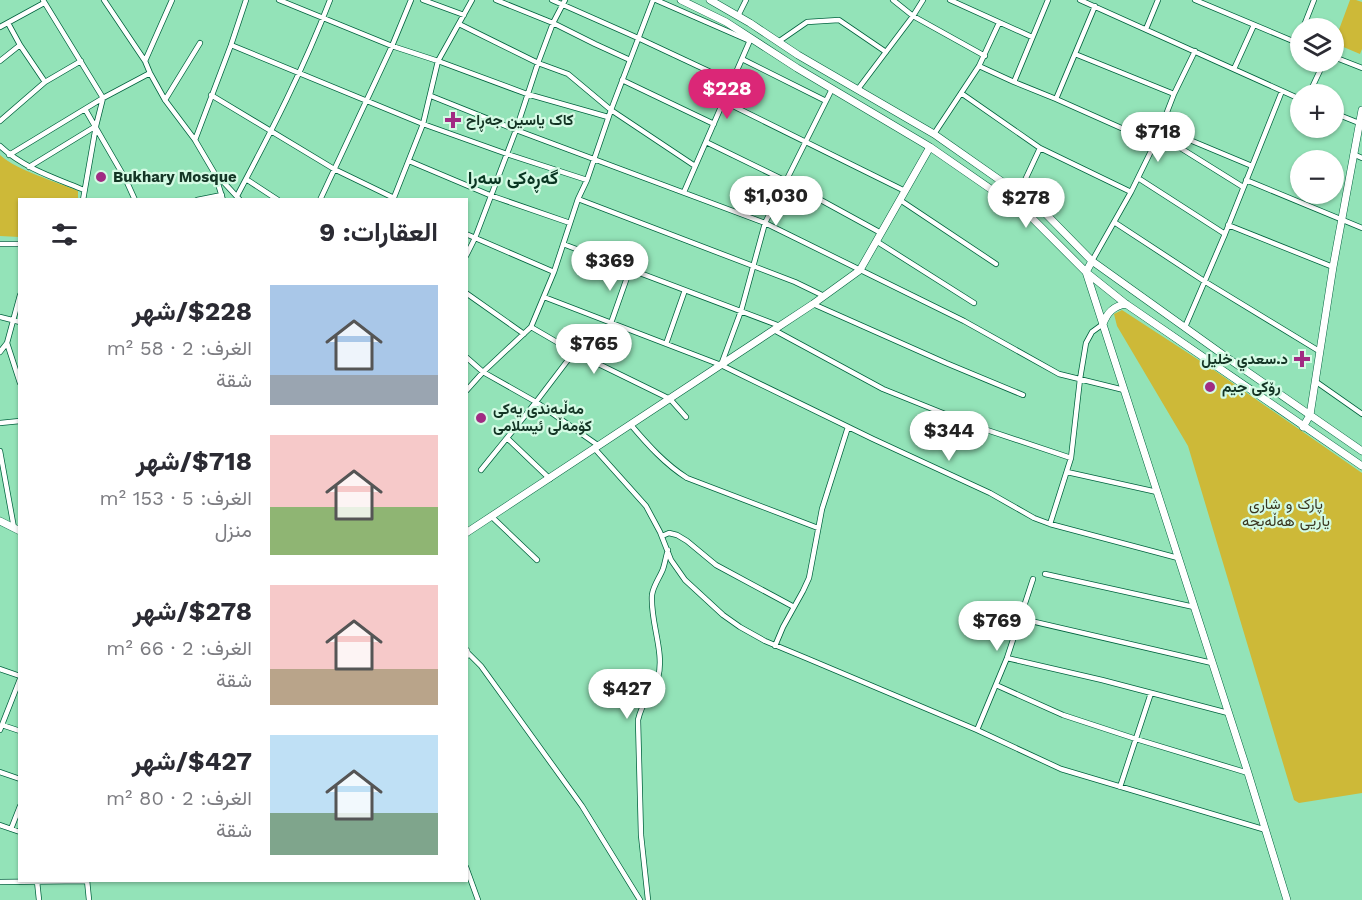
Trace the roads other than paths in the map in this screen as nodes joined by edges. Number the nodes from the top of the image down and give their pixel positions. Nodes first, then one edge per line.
1 (172, 0) edge
2 (246, 0) edge
3 (279, 0) edge
4 (330, 0) edge
5 (411, 0) edge
6 (423, 0) edge
7 (472, 0) edge
8 (496, 0) edge
9 (552, 0) edge
10 (654, 0) edge
11 (681, 0) edge
12 (710, 0) edge
13 (746, 0) edge
14 (893, 0) edge
15 (923, 0) edge
16 (950, 0) edge
17 (1048, 0) edge
18 (1080, 0) edge
19 (1158, 0) edge
20 (1195, 0) edge
21 (1213, 0) edge
22 (1314, 0) edge
23 (106, 1) edge
24 (44, 2) edge
25 (564, 3) edge
26 (1095, 6) junction
27 (1211, 7) junction
28 (464, 15) junction
29 (738, 16) junction
30 (913, 16) junction
31 (323, 18) junction
32 (1306, 18) edge
33 (8, 23) junction
34 (553, 23) junction
35 (999, 23) junction
36 (459, 24) junction
37 (1254, 25) junction
38 (0, 27) edge
39 (1146, 29) junction
40 (638, 38) junction
41 (1032, 38) junction
42 (1290, 39) edge
43 (750, 40) junction
44 (778, 42) junction
45 (200, 43) dead end
46 (20, 45) junction
47 (231, 45) junction
48 (392, 46) junction
49 (1195, 51) junction
50 (886, 52) junction
51 (1075, 54) junction
52 (985, 56) junction
53 (742, 59) junction
54 (630, 60) junction
55 (0, 61) edge
56 (81, 61) junction
57 (145, 61) junction
58 (438, 61) junction
59 (1344, 61) edge
60 (538, 63) junction
61 (980, 66) junction
62 (1362, 68) edge
63 (1234, 69) junction
64 (150, 73) junction
65 (299, 73) junction
66 (622, 80) junction
67 (45, 82) junction
68 (732, 82) junction
69 (1014, 82) junction
70 (832, 88) junction
71 (858, 89) junction
72 (1282, 91) junction
73 (961, 93) junction
74 (527, 94) junction
75 (1174, 94) junction
76 (211, 95) junction
77 (869, 95) junction
78 (1290, 95) edge
79 (431, 96) junction
80 (103, 98) junction
81 (1056, 99) junction
82 (165, 100) junction
83 (367, 100) junction
84 (723, 101) junction
85 (826, 101) junction
86 (863, 106) junction
87 (85, 109) junction
88 (611, 110) junction
89 (1362, 112) edge
90 (608, 117) junction
91 (1344, 117) edge
92 (0, 121) edge
93 (1359, 123) junction
94 (423, 124) junction
95 (714, 124) junction
96 (96, 126) junction
97 (1161, 128) junction
98 (516, 130) junction
99 (271, 131) junction
100 (934, 134) junction
101 (1158, 134) junction
102 (195, 140) junction
103 (706, 142) junction
104 (806, 142) junction
105 (1155, 143) junction
106 (0, 146) edge
107 (930, 147) junction
108 (1040, 148) junction
109 (507, 154) junction
110 (1353, 154) junction
111 (9, 155) junction
112 (594, 158) junction
113 (1362, 158) edge
114 (409, 161) junction
115 (695, 166) junction
116 (1252, 166) junction
117 (30, 167) junction
118 (334, 169) junction
119 (215, 174) junction
120 (246, 178) junction
121 (1138, 178) junction
122 (587, 180) junction
123 (1246, 180) junction
124 (786, 181) junction
125 (1243, 188) junction
126 (84, 190) junction
127 (905, 191) junction
128 (684, 192) junction
129 (1131, 192) junction
130 (1018, 193) junction
131 (492, 196) junction
132 (223, 197) edge
133 (83, 198) edge
134 (134, 198) edge
135 (239, 198) edge
136 (275, 198) edge
137 (321, 198) edge
138 (392, 198) edge
139 (394, 198) edge
140 (578, 200) junction
141 (900, 200) junction
142 (1342, 219) junction
143 (1114, 222) junction
144 (570, 223) junction
145 (765, 223) junction
146 (1228, 225) junction
147 (1362, 228) edge
148 (881, 233) junction
149 (1225, 234) junction
150 (468, 235) edge
151 (475, 238) junction
152 (876, 241) junction
153 (0, 244) edge
154 (18, 244) edge
155 (564, 244) junction
156 (468, 252) edge
157 (1092, 261) junction
158 (996, 264) dead end
159 (753, 266) junction
160 (1333, 267) junction
161 (630, 269) junction
162 (860, 270) junction
163 (554, 272) junction
164 (1086, 272) junction
165 (1204, 281) junction
166 (686, 290) junction
167 (468, 294) edge
168 (824, 296) junction
169 (544, 297) junction
170 (18, 302) edge
171 (974, 303) dead end
172 (813, 304) junction
173 (1126, 304) junction
174 (741, 311) junction
175 (0, 318) edge
176 (12, 321) junction
177 (18, 322) edge
178 (611, 323) junction
179 (1103, 324) junction
180 (531, 327) junction
181 (1185, 327) junction
182 (777, 328) junction
183 (524, 334) junction
184 (7, 343) junction
185 (666, 344) junction
186 (1319, 351) junction
187 (0, 352) edge
188 (574, 352) junction
189 (468, 359) edge
190 (721, 364) junction
191 (483, 372) junction
192 (18, 377) edge
193 (1080, 379) junction
194 (1315, 381) junction
195 (468, 389) edge
196 (1124, 390) junction
197 (1023, 395) dead end
198 (670, 399) junction
199 (536, 402) junction
200 (1362, 414) edge
201 (1310, 415) junction
202 (686, 417) dead end
203 (18, 421) edge
204 (0, 423) edge
205 (631, 424) junction
206 (1303, 426) junction
207 (848, 427) junction
208 (507, 438) junction
209 (597, 447) junction
210 (0, 451) edge
211 (1362, 451) edge
212 (1071, 458) junction
213 (1362, 466) edge
214 (481, 470) dead end
215 (1067, 471) junction
216 (550, 479) junction
217 (1157, 492) junction
218 (492, 517) junction
219 (0, 521) edge
220 (1050, 524) junction
221 (818, 528) junction
222 (18, 531) edge
223 (468, 532) edge
224 (662, 536) junction
225 (668, 550) junction
226 (1178, 558) junction
227 (537, 560) dead end
228 (1045, 574) dead end
229 (1033, 579) dead end
230 (1194, 606) junction
231 (794, 607) junction
232 (992, 612) dead end
233 (1021, 620) junction
234 (775, 646) junction
235 (468, 653) edge
236 (1007, 658) junction
237 (1212, 663) junction
238 (0, 669) edge
239 (18, 677) edge
240 (18, 683) edge
241 (996, 685) junction
242 (1151, 693) junction
243 (1229, 713) junction
244 (1, 728) edge
245 (977, 730) junction
246 (18, 731) edge
247 (1136, 739) junction
248 (0, 771) edge
249 (1248, 774) junction
250 (18, 778) edge
251 (1120, 787) junction
252 (18, 811) edge
253 (0, 825) edge
254 (11, 829) junction
255 (1266, 830) junction
256 (18, 831) edge
257 (468, 872) edge
258 (0, 882) edge
259 (18, 882) edge
260 (37, 882) edge
261 (87, 882) edge
262 (39, 900) edge
263 (89, 900) edge
264 (478, 900) edge
265 (640, 900) edge
266 (648, 900) edge
267 (1287, 900) edge

1 - 57 street
2 - 47 street
3 - 31 street
4 - 31 street
5 - 48 street
6 - 28 street
7 - 28 street
8 - 34 street
9 - 25 street
10 - 40 street
10 - 43 street
11 - 43 main road
12 - 29 main road
13 - 29 street
14 - 30 street
15 - 30 street
16 - 35 street
17 - 41 street
18 - 26 street
19 - 39 street
20 - 27 street
21 - 27 street
22 - 32 street
23 - 57 street
24 - 33 street
24 - 56 street
25 - 34 street
25 - 40 street
26 - 39 street
26 - 51 street
27 - 37 street
28 - 36 street
29 - 44 main road
30 - 50 street
30 - 52 street
31 - 48 street
31 - 65 street
33 - 38 street
33 - 46 street
34 - 54 street
34 - 60 street
35 - 41 street
35 - 52 street
36 - 58 street
36 - 60 street
37 - 42 street
37 - 63 street
39 - 49 street
40 - 54 street
40 - 68 street
41 - 69 street
43 - 53 street
43 - 70 main road
44 - 50 street
44 - 71 main road
45 - 82 street
46 - 55 street
46 - 67 street
47 - 65 street
47 - 76 street
48 - 58 street
48 - 83 street
49 - 63 street
49 - 75 street
50 - 71 street
51 - 75 street
51 - 81 street
52 - 61 street
53 - 68 street
53 - 85 street
54 - 66 street
56 - 67 street
56 - 80 street
57 - 64 street
58 - 74 street
58 - 79 street
59 - 62 street
60 - 74 street
60 - 88 street
61 - 69 street
61 - 73 street
63 - 72 street
64 - 80 street
64 - 82 street
65 - 83 street
65 - 99 street
66 - 88 street
66 - 95 street
67 - 92 street
68 - 84 street
69 - 81 street
70 - 85 street
70 - 86 main road
71 - 77 main road
72 - 78 street
72 - 116 street
73 - 100 street
73 - 108 street
74 - 90 street
74 - 98 street
75 - 97 street
76 - 99 street
76 - 102 street
77 - 86 main road
77 - 100 main road
79 - 94 street
79 - 98 street
80 - 87 street
80 - 96 street
81 - 105 street
82 - 102 street
83 - 94 street
83 - 118 street
84 - 95 street
84 - 104 street
85 - 104 street
86 - 107 main road
87 - 96 street
87 - 111 street
88 - 90 street
88 - 115 street
89 - 93 main road
90 - 112 street
91 - 93 street
93 - 110 main road
94 - 109 street
94 - 114 street
95 - 103 street
96 - 117 street
96 - 126 street
96 - 134 street
97 - 101 street
97 - 116 street
98 - 109 street
98 - 112 street
99 - 118 street
99 - 120 street
100 - 130 main road
101 - 105 street
101 - 125 street
102 - 119 street
103 - 115 street
103 - 124 street
104 - 124 street
104 - 127 street
105 - 121 street
106 - 111 street
107 - 127 main road
107 - 164 main road
108 - 129 street
108 - 130 street
109 - 122 street
109 - 131 street
110 - 113 street
110 - 142 main road
111 - 117 street
112 - 122 street
112 - 128 street
114 - 131 street
114 - 139 street
115 - 128 street
116 - 123 street
117 - 126 street
118 - 137 street
118 - 138 street
119 - 132 street
119 - 135 street
120 - 135 street
120 - 136 street
121 - 129 street
121 - 149 street
122 - 140 street
123 - 125 street
123 - 142 street
124 - 145 street
124 - 148 street
125 - 146 street
126 - 133 street
127 - 141 main road
128 - 145 street
129 - 143 street
130 - 157 main road
131 - 144 street
131 - 151 street
140 - 144 street
140 - 159 street
141 - 148 main road
141 - 158 street
142 - 147 street
142 - 160 main road
143 - 157 street
143 - 165 street
144 - 155 street
145 - 159 street
145 - 162 street
146 - 149 street
146 - 160 street
148 - 152 main road
149 - 165 street
150 - 151 street
151 - 156 street
151 - 163 street
152 - 162 main road
152 - 171 street
153 - 154 street
155 - 161 street
155 - 163 street
157 - 164 main road
157 - 181 main road
159 - 168 street
159 - 174 street
160 - 186 main road
161 - 166 street
161 - 178 street
162 - 168 main road
162 - 193 street
163 - 169 street
164 - 173 main road
164 - 179 main road
165 - 181 street
165 - 186 street
166 - 174 street
166 - 185 street
167 - 183 street
168 - 172 main road
169 - 178 street
169 - 180 street
170 - 176 street
172 - 182 main road
172 - 197 street
173 - 179 main road
173 - 206 main road
174 - 182 street
174 - 190 street
175 - 176 street
176 - 177 street
176 - 184 street
178 - 185 street
179 - 193 street
179 - 196 main road
180 - 183 street
180 - 188 street
181 - 201 main road
182 - 190 main road
182 - 212 street
183 - 191 street
184 - 187 street
184 - 192 street
185 - 190 street
186 - 194 main road
188 - 198 street
188 - 199 street
189 - 191 street
190 - 198 main road
190 - 207 street
191 - 195 street
191 - 199 street
193 - 196 street
193 - 212 street
194 - 200 street
194 - 201 main road
196 - 217 main road
198 - 202 street
198 - 205 main road
199 - 208 street
199 - 209 street
201 - 206 main road
201 - 211 main road
203 - 204 street
205 - 209 main road
205 - 221 street
206 - 213 main road
207 - 220 street
207 - 221 street
208 - 214 street
208 - 216 street
209 - 216 main road
209 - 224 street
210 - 222 street
212 - 215 street
215 - 217 street
215 - 220 street
216 - 218 main road
217 - 226 main road
218 - 223 main road
218 - 227 street
219 - 222 main road
220 - 226 street
221 - 231 street
224 - 225 street
224 - 231 street
225 - 234 street
225 - 266 street
226 - 230 main road
228 - 230 street
229 - 233 street
230 - 237 main road
231 - 234 street
232 - 233 street
233 - 236 street
233 - 237 street
234 - 245 street
235 - 265 street
236 - 241 street
236 - 242 street
237 - 243 main road
238 - 239 street
240 - 244 street
241 - 245 street
241 - 247 street
242 - 243 street
242 - 247 street
243 - 249 main road
244 - 246 street
245 - 251 street
247 - 249 street
247 - 251 street
248 - 250 street
249 - 255 main road
251 - 255 street
252 - 254 street
253 - 254 street
254 - 256 street
255 - 267 main road
257 - 264 street
258 - 259 street
260 - 262 street
261 - 263 street

